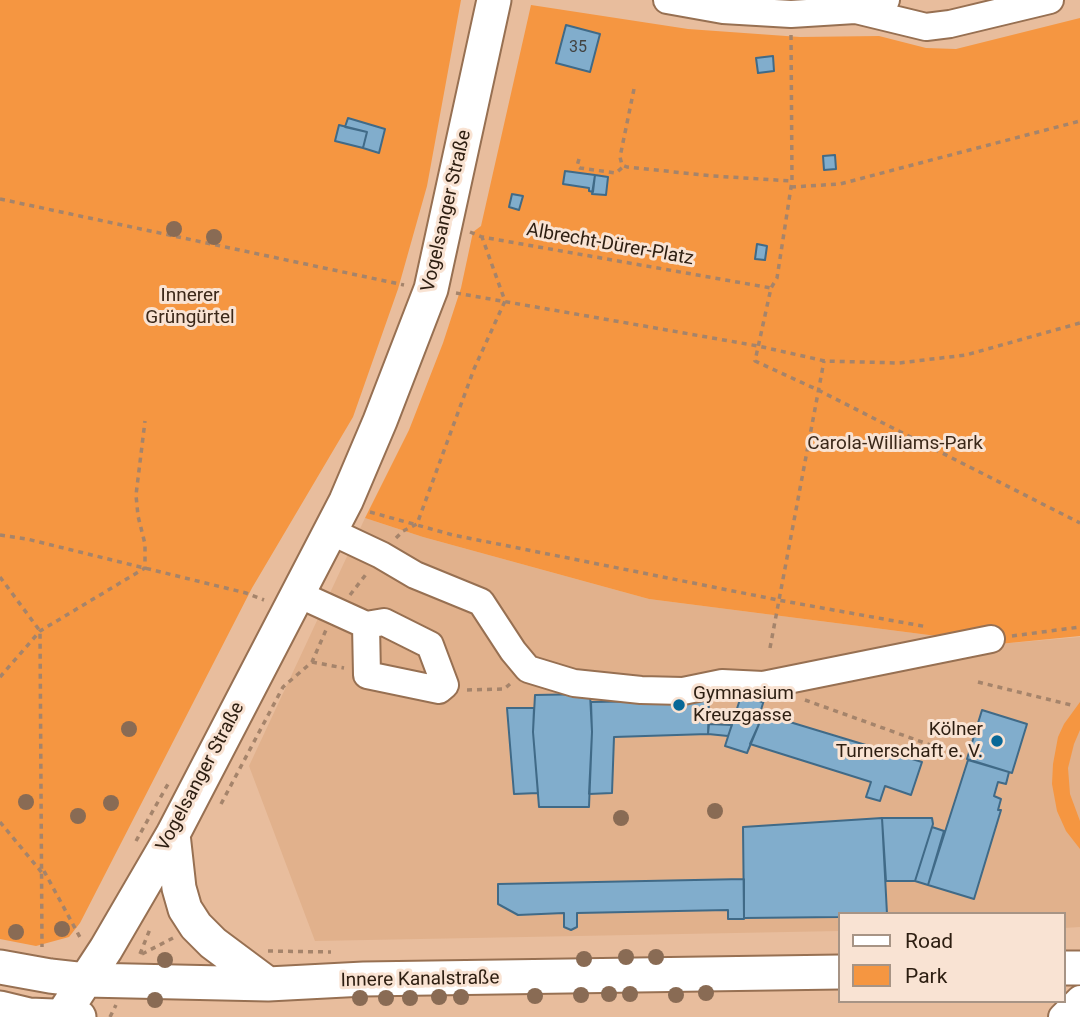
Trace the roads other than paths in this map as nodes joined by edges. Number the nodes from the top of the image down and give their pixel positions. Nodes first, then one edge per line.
1 (494, 0) edge
2 (667, 0) edge
3 (886, 0) edge
4 (1050, 0) edge
5 (855, 9) junction
6 (330, 531) junction
7 (294, 603) junction
8 (366, 625) junction
9 (991, 639) road end
10 (173, 834) junction
11 (0, 967) edge
12 (838, 972) edge
13 (86, 980) junction
14 (268, 984) junction
15 (1080, 999) edge
16 (0, 1008) edge
17 (61, 1017) edge
18 (79, 1017) edge
19 (1062, 1017) edge

1 - 6 main road, Vogelsanger Straße
2 - 5 street
3 - 5 street
4 - 5 street
6 - 7 main road, Vogelsanger Straße
6 - 9 street
7 - 8 street
7 - 10 main road, Vogelsanger Straße
8 - 8 street
10 - 13 main road, Vogelsanger Straße
10 - 14 main road
11 - 13 main road, Innere Kanalstraße
12 - 14 main road, Innere Kanalstraße
13 - 14 main road, Innere Kanalstraße
13 - 17 main road, Vogelsanger Straße
15 - 19 street
16 - 17 main road
17 - 18 main road

